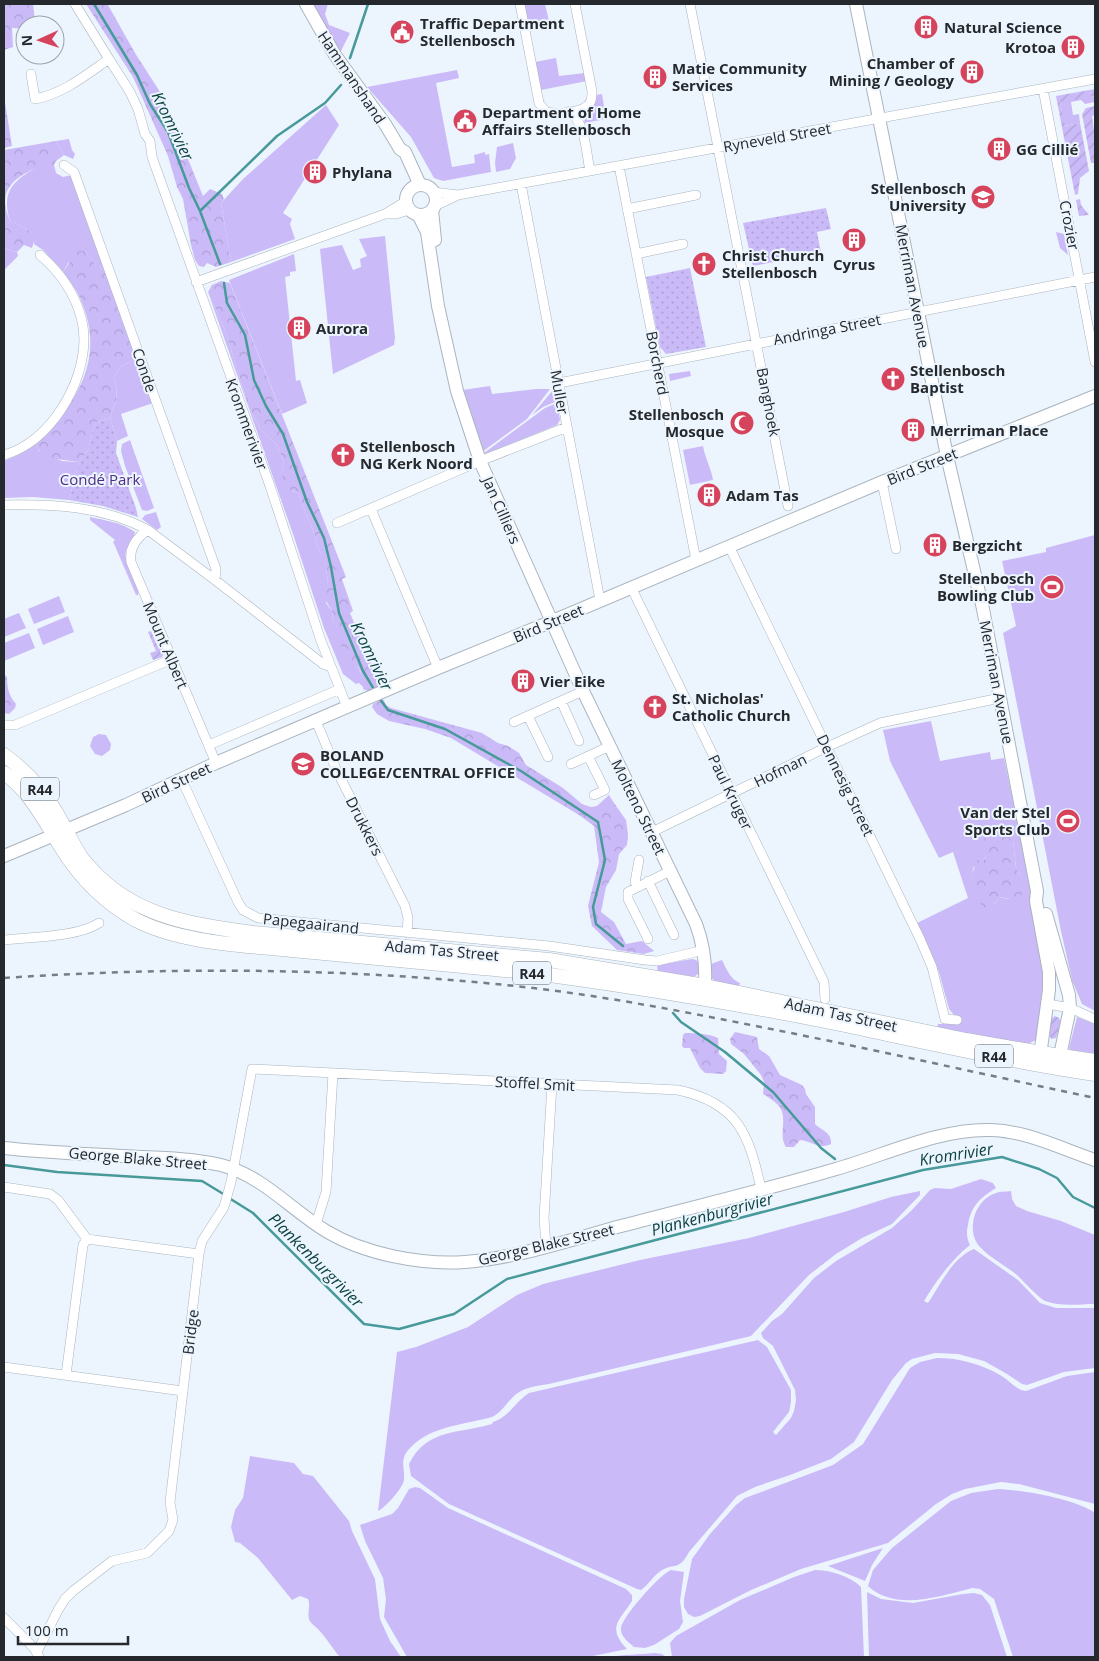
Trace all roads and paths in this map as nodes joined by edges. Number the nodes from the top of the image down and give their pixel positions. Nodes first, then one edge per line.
1 (76, 4) edge
2 (306, 4) edge
3 (520, 4) edge
4 (575, 4) edge
5 (690, 4) edge
6 (856, 4) edge
7 (109, 59) junction
8 (31, 74) dead end
9 (1095, 79) edge
10 (1043, 89) junction
11 (588, 106) junction
12 (570, 112) junction
13 (879, 118) junction
14 (581, 126) junction
15 (718, 147) junction
16 (400, 149) junction
17 (64, 165) dead end
18 (619, 166) junction
19 (590, 171) junction
20 (521, 184) junction
21 (420, 185) junction
22 (433, 192) junction
23 (458, 195) junction
24 (696, 195) dead end
25 (410, 204) junction
26 (434, 208) junction
27 (627, 209) junction
28 (683, 244) dead end
29 (636, 254) junction
30 (40, 255) dead end
31 (1095, 277) edge
32 (1080, 280) junction
33 (196, 282) junction
34 (918, 312) junction
35 (446, 337) junction
36 (758, 343) junction
37 (1095, 362) edge
38 (658, 364) junction
39 (559, 383) junction
40 (1095, 396) edge
41 (566, 427) junction
42 (4, 455) edge
43 (947, 456) junction
44 (480, 462) junction
45 (882, 482) junction
46 (4, 505) edge
47 (788, 506) dead end
48 (371, 509) junction
49 (337, 523) dead end
50 (148, 530) junction
51 (729, 546) junction
52 (896, 549) dead end
53 (696, 560) junction
54 (216, 580) junction
55 (631, 587) junction
56 (600, 600) junction
57 (551, 622) junction
58 (321, 641) junction
59 (298, 643) junction
60 (172, 659) junction
61 (331, 667) junction
62 (438, 668) junction
63 (340, 689) junction
64 (583, 691) junction
65 (1000, 698) junction
66 (561, 701) junction
67 (348, 707) junction
68 (528, 716) junction
69 (316, 721) junction
70 (514, 722) dead end
71 (4, 725) edge
72 (579, 741) dead end
73 (209, 745) junction
74 (610, 746) junction
75 (827, 747) junction
76 (4, 755) edge
77 (588, 756) junction
78 (548, 757) dead end
79 (216, 763) junction
80 (571, 764) dead end
81 (4, 773) edge
82 (181, 778) junction
83 (732, 794) junction
84 (594, 796) dead end
85 (60, 832) junction
86 (652, 832) junction
87 (4, 856) edge
88 (639, 860) dead end
89 (670, 871) junction
90 (651, 880) junction
91 (637, 886) junction
92 (1037, 891) junction
93 (100, 923) dead end
94 (407, 933) junction
95 (674, 935) dead end
96 (648, 939) dead end
97 (4, 940) edge
98 (704, 950) junction
99 (705, 992) junction
100 (825, 999) dead end
101 (1048, 1004) junction
102 (1070, 1008) junction
103 (1095, 1019) edge
104 (957, 1020) dead end
105 (1040, 1059) junction
106 (1095, 1061) edge
107 (1059, 1062) junction
108 (252, 1069) joint
109 (333, 1073) junction
110 (1095, 1074) edge
111 (552, 1084) junction
112 (4, 1148) edge
113 (1095, 1160) edge
114 (232, 1176) junction
115 (4, 1187) edge
116 (761, 1189) junction
117 (316, 1224) junction
118 (87, 1239) junction
119 (546, 1246) junction
120 (199, 1254) junction
121 (4, 1367) edge
122 (66, 1375) junction
123 (183, 1391) junction
124 (4, 1618) edge
125 (38, 1655) edge

1 - 7 street, Krommerivier
2 - 16 street, Hammanshand
3 - 12 street
4 - 11 street
5 - 15 street, Banghoek
6 - 13 street, Merriman Avenue
7 - 8 street
7 - 33 street, Krommerivier
9 - 10 street, Ryneveld Street
10 - 13 street, Ryneveld Street
10 - 32 street, Crozier
11 - 12 street
11 - 14 street
12 - 14 street
13 - 15 street, Ryneveld Street
13 - 34 street, Merriman Avenue
14 - 19 street
15 - 18 street, Ryneveld Street
15 - 36 street, Banghoek
16 - 21 street, Hammanshand
16 - 25 street, Hammanshand
17 - 54 street, Conde
18 - 19 street, Ryneveld Street
18 - 27 street, Borcherd
19 - 20 street, Ryneveld Street
20 - 23 street, Ryneveld Street
20 - 39 street, Muller
21 - 22 street
21 - 25 street
22 - 23 street, Ryneveld Street
22 - 26 street
23 - 26 street, Ryneveld Street
24 - 27 street
25 - 26 street
25 - 33 street
25 - 35 street, Jan Cilliers
26 - 35 street, Jan Cilliers
27 - 29 street, Borcherd
28 - 29 street
29 - 38 street, Borcherd
30 - 42 street
31 - 32 street, Andringa Street
32 - 34 street, Andringa Street
32 - 37 street, Crozier
33 - 58 street, Krommerivier
34 - 36 street, Andringa Street
34 - 43 street, Merriman Avenue
35 - 44 street, Jan Cilliers
36 - 38 street, Andringa Street
36 - 47 street, Banghoek
38 - 39 street, Andringa Street
38 - 53 street, Borcherd
39 - 41 street, Muller
40 - 43 street, Bird Street
41 - 44 street
41 - 56 street, Muller
43 - 45 street, Bird Street
43 - 65 street, Merriman Avenue
44 - 48 street
44 - 57 street, Jan Cilliers
45 - 51 street, Bird Street
45 - 52 street
46 - 50 street
48 - 49 street
48 - 62 street
50 - 54 street
50 - 60 street, Mount Albert
51 - 53 street, Bird Street
51 - 75 street, Dennesig Street
53 - 55 street, Bird Street
54 - 59 street
55 - 56 street, Bird Street
55 - 83 street, Paul Kruger
56 - 57 street, Bird Street
57 - 62 street, Bird Street
57 - 64 street, Molteno Street
58 - 59 street
58 - 61 street, Krommerivier
59 - 61 street
60 - 71 street
60 - 73 street, Mount Albert
61 - 63 street, Krommerivier
62 - 67 street, Bird Street
63 - 67 street, Krommerivier
63 - 73 street
64 - 66 street
64 - 74 street, Molteno Street
65 - 75 street, Hofman
65 - 92 street, Merriman Avenue
66 - 68 street
66 - 72 street
67 - 69 street, Bird Street
68 - 70 street
68 - 78 street
69 - 79 street, Bird Street
69 - 94 street, Drukkers
73 - 79 street, Mount Albert
74 - 77 street
74 - 86 street, Molteno Street
75 - 83 street, Hofman
75 - 104 street, Dennesig Street
76 - 85 main road, Adam Tas Street / R44
77 - 80 street
77 - 84 street
79 - 82 street, Bird Street
81 - 85 main road, Adam Tas Street / R44
82 - 85 street, Bird Street
82 - 94 street, Papegaairand
83 - 86 street, Hofman
83 - 100 street, Paul Kruger
85 - 87 street, Bird Street
85 - 99 main road, Adam Tas Street / R44
86 - 89 street, Molteno Street
88 - 91 street
89 - 90 street
89 - 98 street, Molteno Street
90 - 91 street
90 - 95 street
91 - 96 street
92 - 101 street, Merriman Avenue
92 - 102 street, Merriman Avenue
93 - 97 street
94 - 98 street, Papegaairand
98 - 99 street, Molteno Street
99 - 105 main road, Adam Tas Street / R44
101 - 102 street
101 - 105 street, Merriman Avenue
102 - 103 street
102 - 107 street, Merriman Avenue
105 - 107 main road, Adam Tas Street / R44
106 - 107 main road, Adam Tas Street / R44
107 - 110 main road, Adam Tas Street / R44
108 - 109 street, Stoffel Smit
108 - 114 street, Bridge
109 - 111 street, Stoffel Smit
109 - 117 street
111 - 116 street, Stoffel Smit
111 - 119 street
112 - 114 street, George Blake Street
113 - 116 street, George Blake Street
114 - 117 street, George Blake Street
114 - 120 street, Bridge
115 - 118 street
116 - 119 street, George Blake Street
117 - 119 street, George Blake Street
118 - 120 street
118 - 122 street
120 - 123 street, Bridge
121 - 122 street
122 - 123 street
123 - 125 street, Bridge
124 - 125 street

